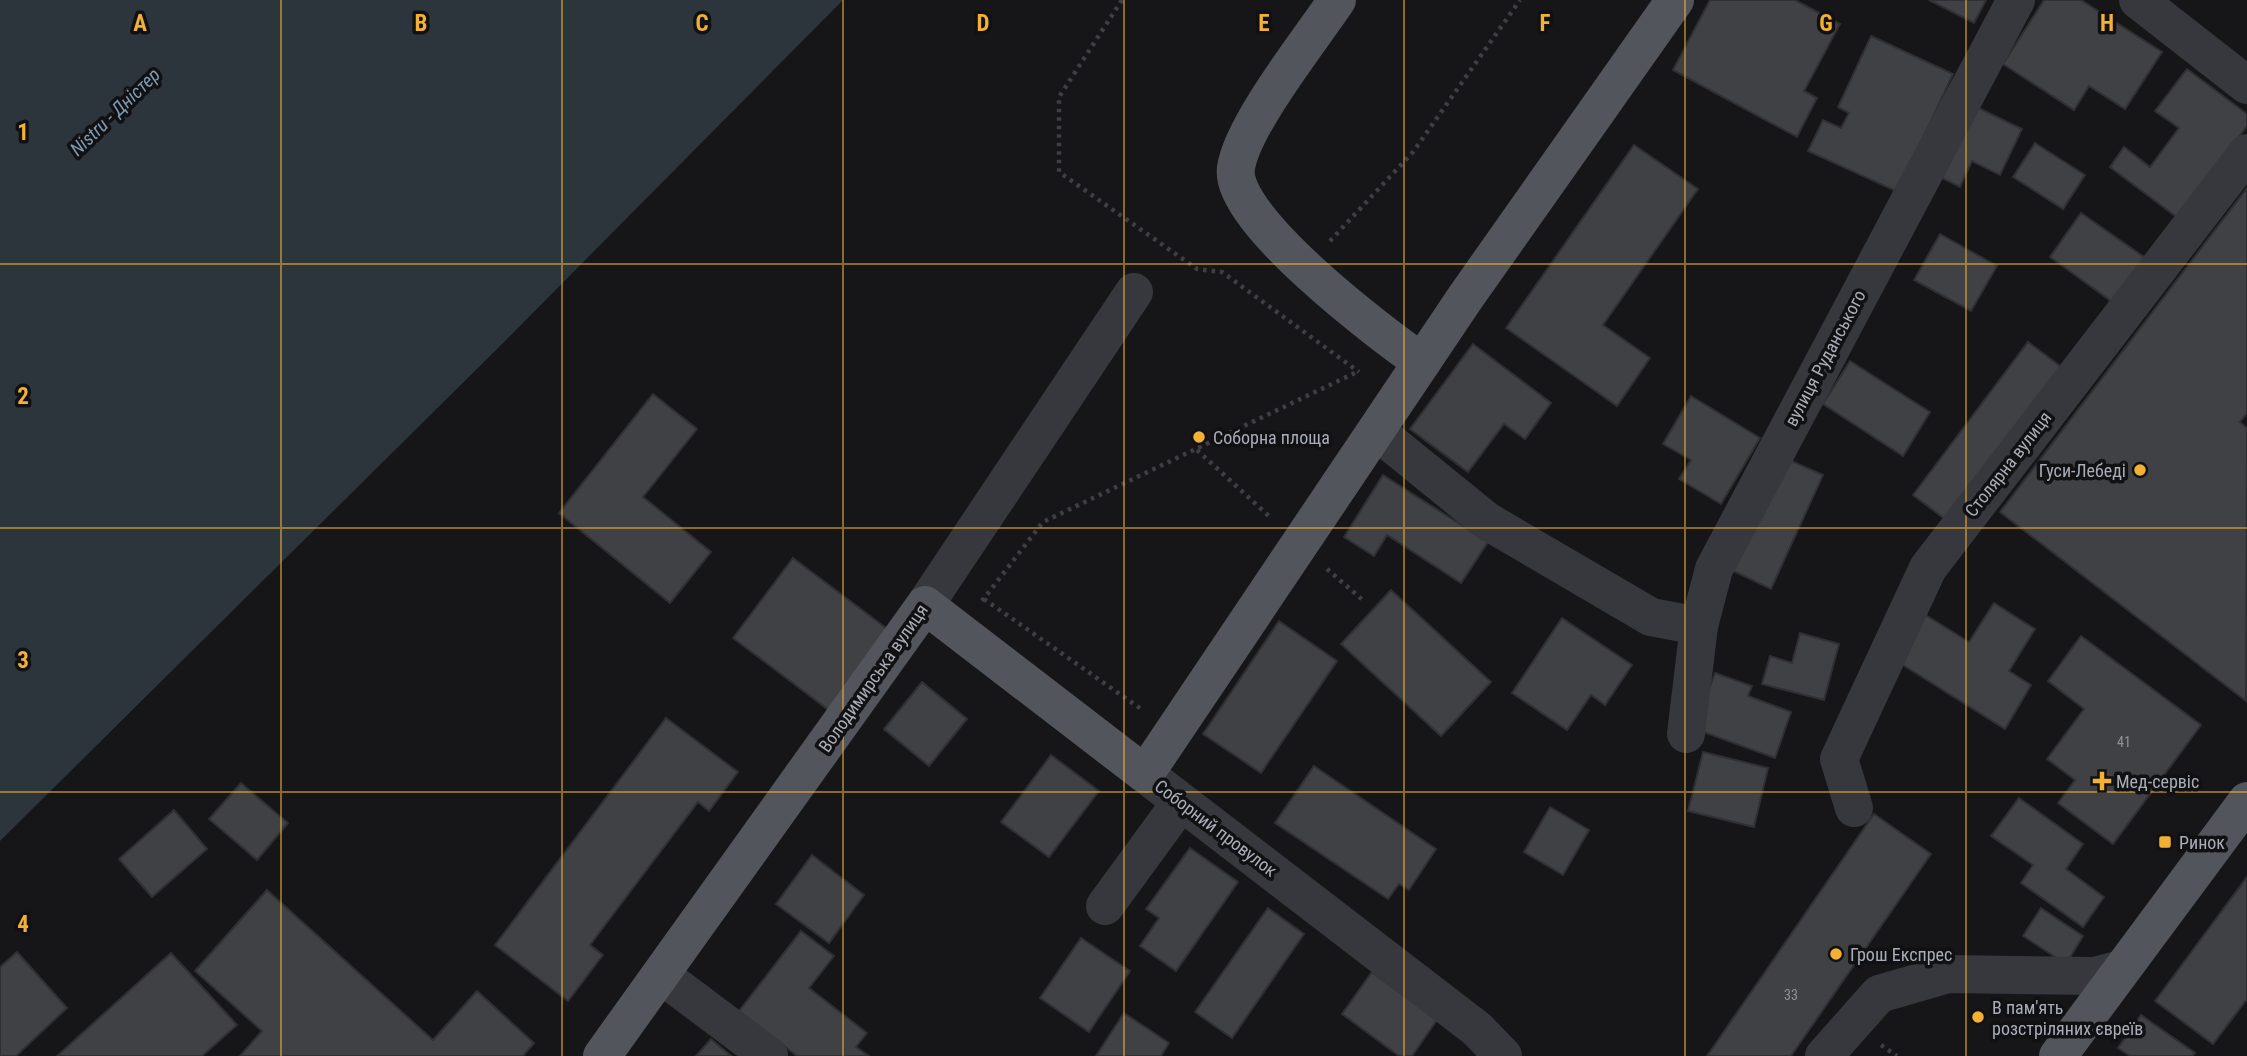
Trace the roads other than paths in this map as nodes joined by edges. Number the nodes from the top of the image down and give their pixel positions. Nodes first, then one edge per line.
1 (1337, 0) edge
2 (1675, 0) edge
3 (2016, 0) edge
4 (2137, 0) edge
5 (2247, 85) edge
6 (2247, 153) edge
7 (1134, 292) dead end
8 (1413, 356) junction
9 (1376, 431) junction
10 (925, 605) junction
11 (1699, 626) junction
12 (1686, 734) dead end
13 (1145, 774) junction
14 (2247, 801) edge
15 (1181, 802) junction
16 (1854, 808) dead end
17 (1105, 906) dead end
18 (2122, 968) junction
19 (662, 975) junction
20 (602, 1056) edge
21 (769, 1056) edge
22 (1503, 1056) edge
23 (1824, 1056) edge
24 (2058, 1056) edge

1 - 8 main road
2 - 8 main road
3 - 11 street, вулиця Руданського
4 - 5 street
6 - 16 street, Столярна вулиця
7 - 10 street, Володимирська вулиця
8 - 9 main road
9 - 11 street
9 - 13 main road
10 - 13 main road, Соборний провулок
10 - 19 main road, Володимирська вулиця
11 - 12 street, вулиця Руданського
13 - 15 street, Соборний провулок
14 - 18 main road
15 - 17 street
15 - 22 street, Соборний провулок
18 - 23 street
18 - 24 main road
19 - 20 main road, Володимирська вулиця
19 - 21 street

